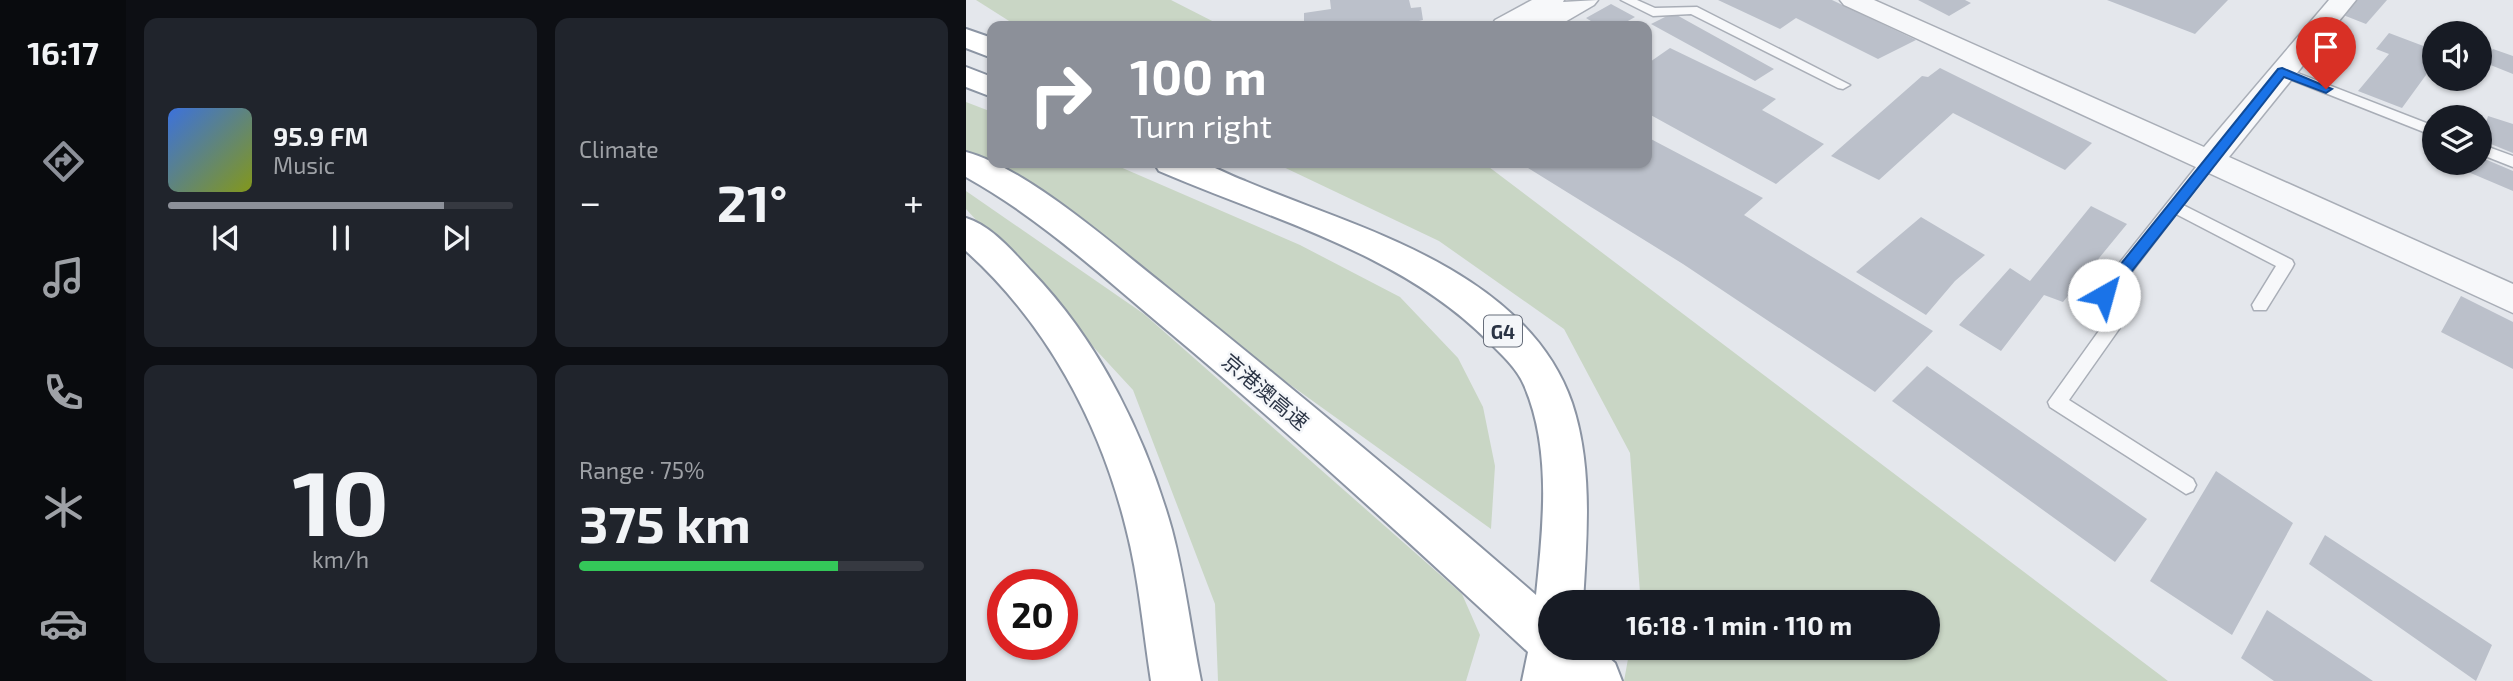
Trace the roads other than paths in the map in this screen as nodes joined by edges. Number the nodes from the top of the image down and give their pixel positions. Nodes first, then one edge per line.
1 (1551, 0) edge
2 (1585, 0) edge
3 (1627, 0) edge
4 (1853, 0) edge
5 (2343, 0) edge
6 (1513, 21) edge
7 (1548, 21) edge
8 (966, 37) edge
9 (987, 47) edge
10 (2282, 71) junction
11 (966, 76) edge
12 (1843, 85) dead end
13 (987, 86) edge
14 (2422, 126) edge
15 (2492, 154) edge
16 (2209, 161) junction
17 (2513, 162) edge
18 (966, 163) edge
19 (1182, 168) edge
20 (1201, 168) edge
21 (1251, 197) junction
22 (2174, 206) junction
23 (966, 231) edge
24 (2513, 299) edge
25 (2260, 306) dead end
26 (2186, 485) dead end
27 (1560, 590) edge
28 (1538, 628) edge
29 (1551, 660) edge
30 (1573, 660) edge
31 (1176, 681) edge
32 (1547, 681) edge
33 (1597, 681) edge

1 - 6 street
2 - 7 street
3 - 12 lane
4 - 16 street
5 - 10 street
8 - 9 highway
10 - 14 lane
10 - 16 street
11 - 13 highway
15 - 17 lane
16 - 22 lane
16 - 24 street
18 - 28 highway, 京港澳高速
19 - 21 highway, G4
20 - 21 highway
21 - 27 highway, G4
22 - 25 lane
22 - 26 lane
23 - 31 highway
29 - 32 highway
30 - 33 highway

